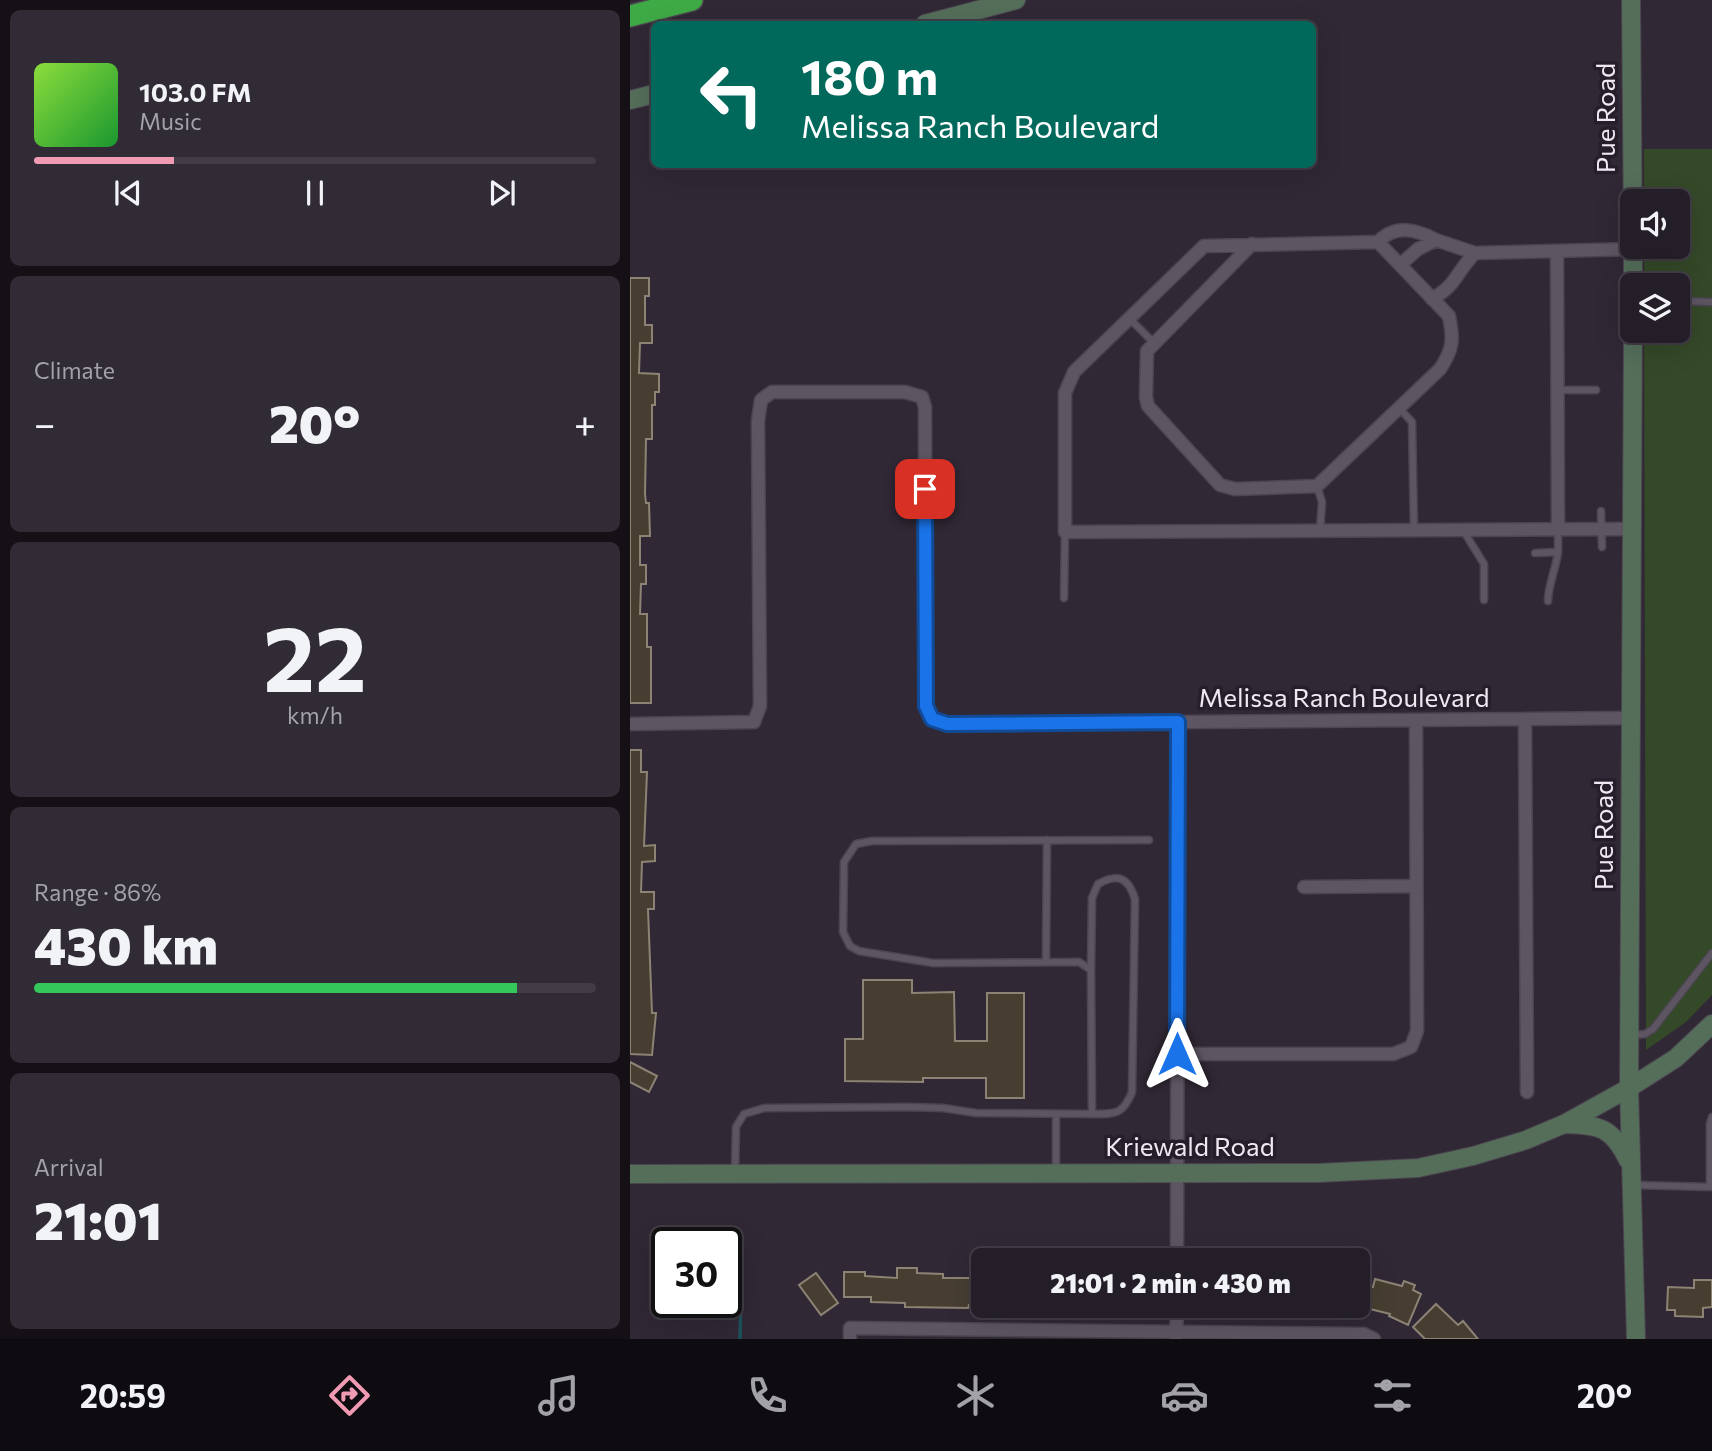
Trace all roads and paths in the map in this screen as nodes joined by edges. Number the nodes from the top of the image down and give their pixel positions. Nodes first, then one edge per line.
1 (692, 0) edge
2 (1016, 0) edge
3 (1631, 0) edge
4 (630, 16) edge
5 (936, 21) edge
6 (651, 95) edge
7 (630, 100) edge
8 (1633, 189) edge
9 (1436, 240) junction
10 (1378, 242) junction
11 (1252, 244) junction
12 (1620, 245) edge
13 (1557, 251) junction
14 (1475, 253) junction
15 (1400, 265) junction
16 (1432, 299) junction
17 (1690, 301) edge
18 (1712, 302) edge
19 (1129, 318) junction
20 (1154, 343) junction
21 (1633, 343) edge
22 (1558, 390) junction
23 (1596, 390) dead end
24 (1399, 408) junction
25 (1317, 486) junction
26 (1601, 511) dead end
27 (1602, 529) junction
28 (1632, 529) junction
29 (1414, 530) junction
30 (1463, 530) junction
31 (1558, 530) junction
32 (1320, 531) junction
33 (1065, 532) junction
34 (1602, 547) dead end
35 (1558, 552) junction
36 (1535, 553) dead end
37 (1064, 597) dead end
38 (1484, 600) dead end
39 (1548, 601) dead end
40 (1631, 718) junction
41 (1525, 719) junction
42 (1416, 720) junction
43 (1178, 722) junction
44 (630, 724) edge
45 (1149, 840) dead end
46 (1047, 841) junction
47 (1416, 886) junction
48 (1304, 887) dead end
49 (1712, 953) edge
50 (1046, 962) junction
51 (1091, 970) junction
52 (1712, 1024) edge
53 (1630, 1035) junction
54 (1177, 1054) junction
55 (1629, 1088) junction
56 (1527, 1092) dead end
57 (1056, 1114) junction
58 (1092, 1114) junction
59 (1712, 1117) edge
60 (1564, 1124) junction
61 (1631, 1165) junction
62 (630, 1174) edge
63 (734, 1174) junction
64 (1056, 1174) junction
65 (1177, 1174) junction
66 (1631, 1185) junction
67 (1711, 1187) edge
68 (1177, 1248) edge
69 (850, 1334) edge
70 (1177, 1335) edge
71 (1342, 1336) edge
72 (1374, 1339) edge
73 (1636, 1339) edge

1 - 4 highway
2 - 5 street
3 - 8 street, Pue Road
6 - 7 street
9 - 10 street
9 - 14 street
9 - 15 street
10 - 11 street
10 - 15 street
11 - 19 street
11 - 20 street
12 - 13 street
13 - 14 street
13 - 22 street
14 - 16 street
15 - 16 street
16 - 24 street
17 - 18 lane
19 - 20 lane
19 - 33 street
20 - 25 street
21 - 28 street, Pue Road
22 - 23 lane
22 - 31 street
24 - 25 street
24 - 29 lane
25 - 32 lane
26 - 27 lane
27 - 28 street
27 - 31 street
27 - 34 lane
28 - 40 street, Pue Road
29 - 30 street
29 - 32 street
30 - 31 street
30 - 38 lane
31 - 35 lane
32 - 33 street
33 - 37 lane
35 - 36 lane
35 - 39 lane
40 - 41 street, Melissa Ranch Boulevard
40 - 53 street, Pue Road
41 - 42 street, Melissa Ranch Boulevard
41 - 56 street
42 - 43 street, Melissa Ranch Boulevard
42 - 47 street
43 - 44 street, Melissa Ranch Boulevard
43 - 54 street
45 - 46 lane
46 - 50 lane
46 - 50 lane
47 - 48 street
47 - 54 street
49 - 53 lane
50 - 51 lane
51 - 58 lane
51 - 58 lane
52 - 55 street, Kriewald Road
53 - 55 street, Pue Road
54 - 65 street
55 - 60 street, Kriewald Road
55 - 61 street, Pue Road
57 - 58 lane
57 - 63 lane
57 - 64 lane
59 - 67 lane
60 - 61 street
60 - 65 street, Kriewald Road
61 - 66 street, Pue Road
62 - 63 street, Kriewald Road
63 - 64 street, Kriewald Road
64 - 65 street, Kriewald Road
65 - 68 street
66 - 67 lane
66 - 73 street, Pue Road
69 - 70 street
70 - 71 street
71 - 72 street

